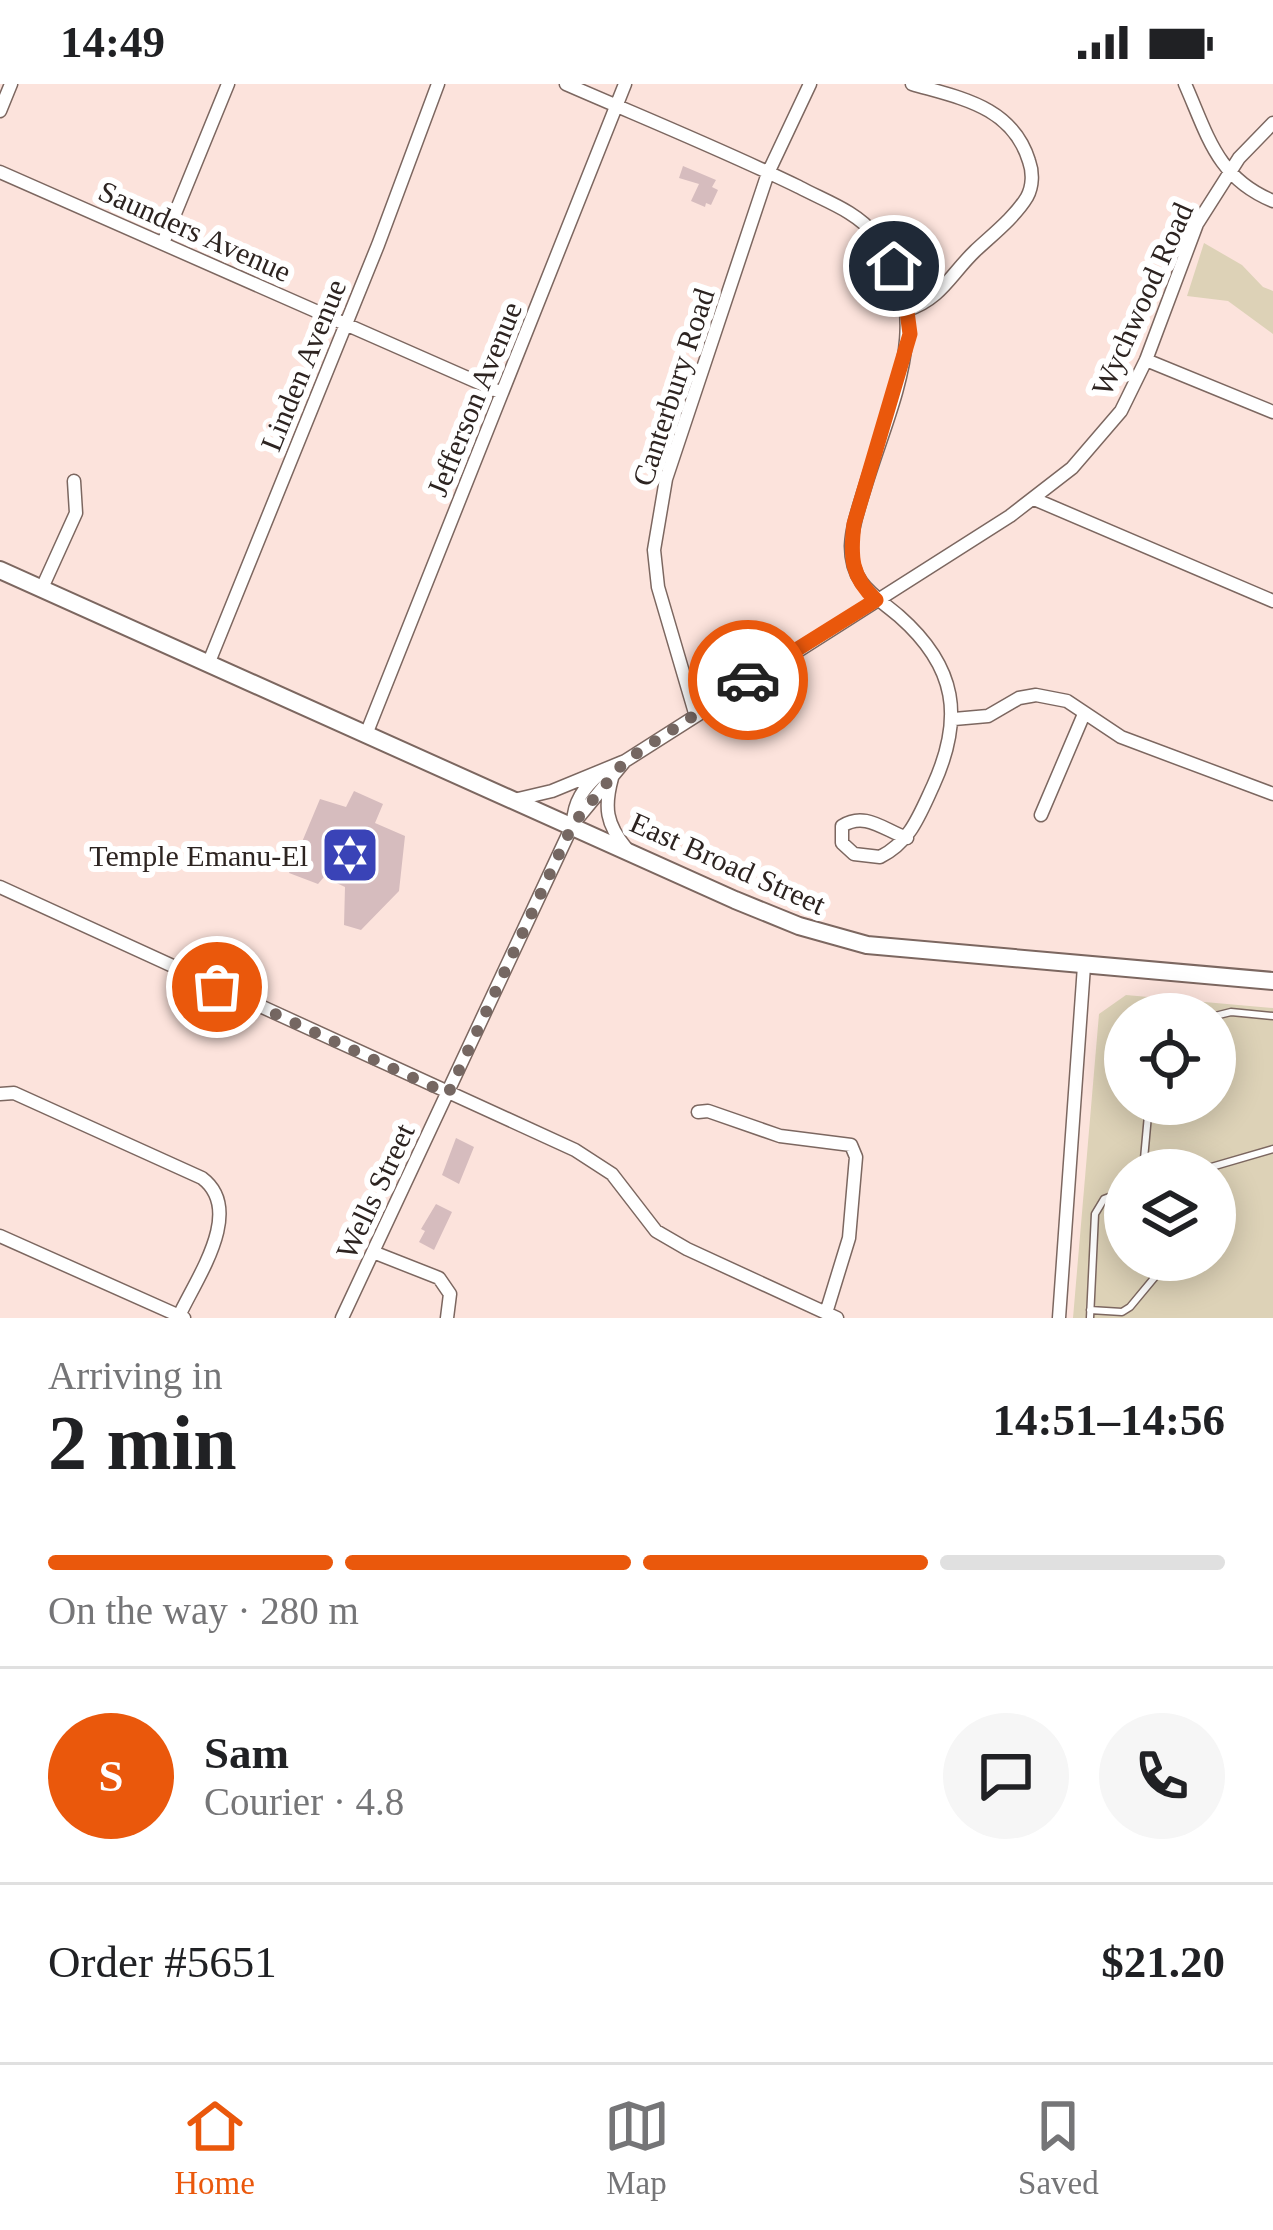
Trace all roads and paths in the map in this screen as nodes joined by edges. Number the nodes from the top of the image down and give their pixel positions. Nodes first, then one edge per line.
1 (11, 84) edge
2 (228, 84) edge
3 (438, 84) edge
4 (566, 84) edge
5 (625, 84) edge
6 (810, 84) edge
7 (912, 84) edge
8 (1186, 84) edge
9 (1, 103) edge
10 (616, 106) junction
11 (1273, 123) edge
12 (0, 172) edge
13 (769, 172) junction
14 (1228, 174) junction
15 (1273, 201) edge
16 (163, 243) junction
17 (908, 310) junction
18 (345, 325) junction
19 (1146, 360) junction
20 (502, 393) junction
21 (1273, 412) edge
22 (74, 481) dead end
23 (1034, 499) junction
24 (0, 570) edge
25 (42, 588) junction
26 (876, 600) junction
27 (1273, 601) edge
28 (209, 662) junction
29 (695, 713) junction
30 (1084, 714) junction
31 (954, 719) junction
32 (367, 732) junction
33 (609, 772) junction
34 (1273, 794) edge
35 (518, 799) junction
36 (1041, 815) dead end
37 (573, 824) junction
38 (908, 838) junction
39 (626, 848) junction
40 (0, 886) edge
41 (1084, 966) junction
42 (1273, 981) edge
43 (1236, 1012) edge
44 (1273, 1016) edge
45 (0, 1094) edge
46 (448, 1094) junction
47 (698, 1112) dead end
48 (1273, 1149) edge
49 (1236, 1160) edge
50 (1104, 1199) edge
51 (0, 1236) edge
52 (373, 1252) junction
53 (1152, 1281) edge
54 (1090, 1314) edge
55 (831, 1315) edge
56 (1126, 1315) edge
57 (180, 1317) edge
58 (341, 1318) edge
59 (447, 1318) edge
60 (1059, 1318) edge

1 - 9 street
2 - 16 street
3 - 18 street, Linden Avenue
4 - 10 street
5 - 10 street, Jefferson Avenue
6 - 13 street, Canterbury Road
7 - 17 street
8 - 14 street
10 - 13 street
10 - 20 street, Jefferson Avenue
11 - 14 street, Wychwood Road
12 - 16 street, Saunders Avenue
13 - 17 street
13 - 29 street, Canterbury Road
14 - 15 street
14 - 19 street, Wychwood Road
16 - 18 street, Saunders Avenue
17 - 26 street
18 - 20 street, Saunders Avenue
18 - 28 street, Linden Avenue
19 - 21 street
19 - 23 street, Wychwood Road
20 - 32 street, Jefferson Avenue
22 - 25 street
23 - 26 street, Wychwood Road
23 - 27 street
24 - 25 street, East Broad Street
25 - 28 street, East Broad Street
26 - 29 street, Wychwood Road
26 - 31 street
28 - 32 street, East Broad Street
29 - 33 street, Wychwood Road
30 - 31 street
30 - 34 street
30 - 36 street
31 - 38 street
32 - 35 street, East Broad Street
33 - 35 street, Wychwood Road
33 - 37 street, Wychwood Road
33 - 39 street
35 - 37 street, East Broad Street
37 - 39 street, East Broad Street
37 - 46 street, Wells Street
38 - 38 street
39 - 41 street, East Broad Street
40 - 46 street
41 - 42 street, East Broad Street
41 - 60 street
43 - 44 lane
45 - 57 street
46 - 52 street, Wells Street
46 - 55 street
47 - 55 street
48 - 49 lane
50 - 54 lane
51 - 57 street
52 - 58 street, Wells Street
52 - 59 street
53 - 56 lane
54 - 56 lane

